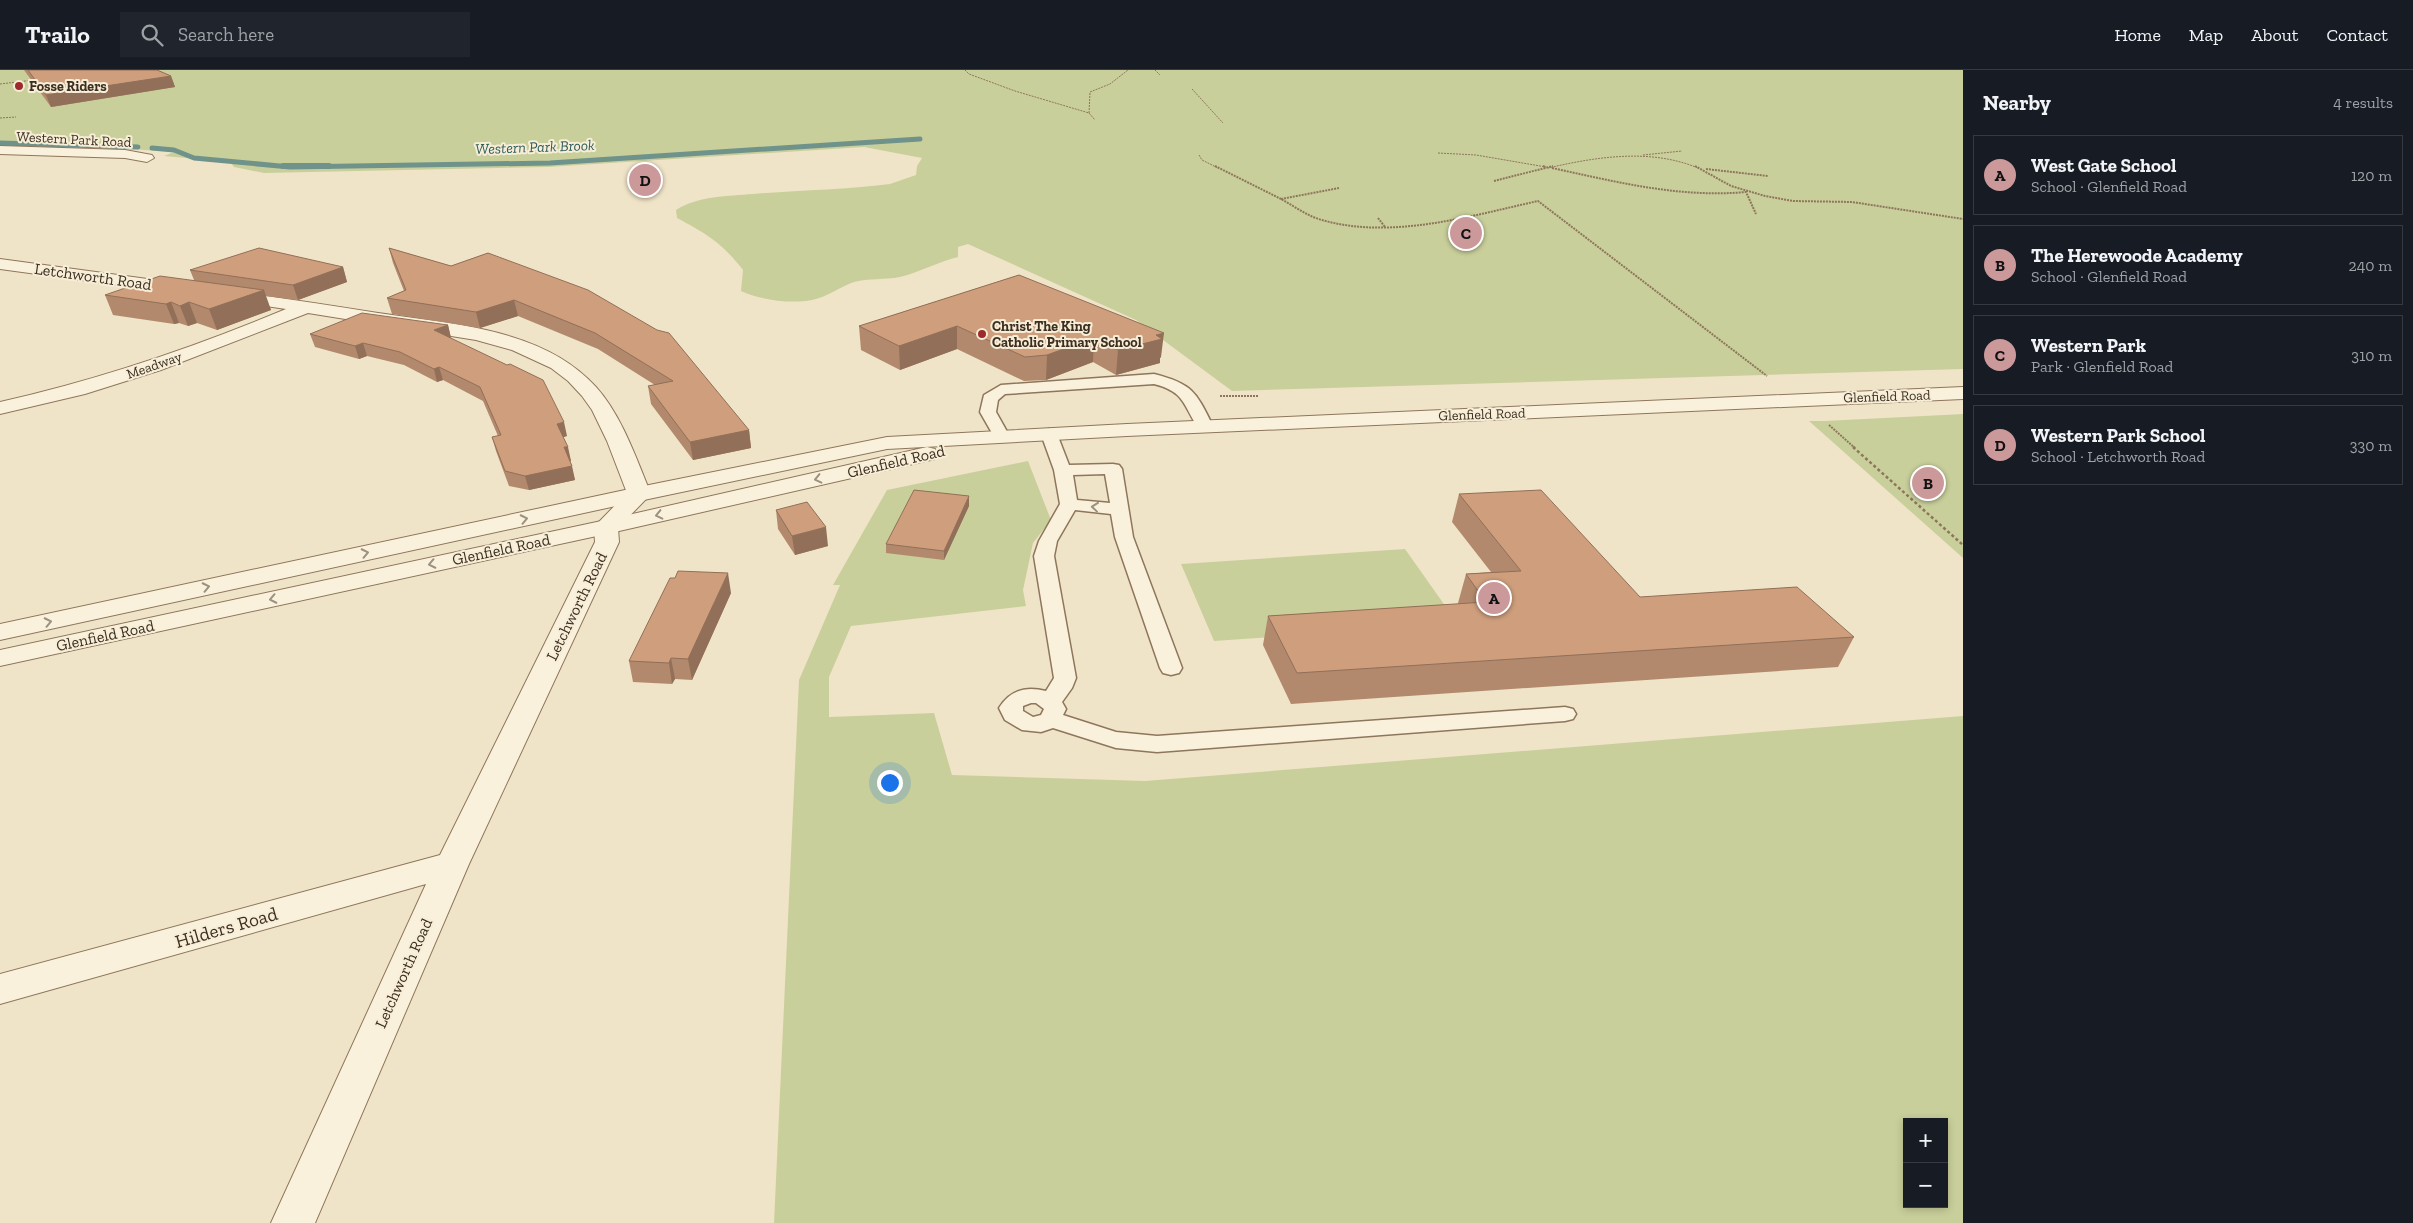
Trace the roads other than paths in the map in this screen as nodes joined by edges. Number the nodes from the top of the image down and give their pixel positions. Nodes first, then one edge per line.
1 (0, 150) edge
2 (147, 158) dead end
3 (0, 264) edge
4 (192, 290) edge
5 (211, 293) edge
6 (304, 308) junction
7 (1963, 393) edge
8 (0, 408) edge
9 (1205, 426) junction
10 (1049, 434) junction
11 (1002, 437) junction
12 (1064, 470) junction
13 (639, 494) junction
14 (1069, 504) junction
15 (1121, 510) junction
16 (606, 527) junction
17 (0, 632) edge
18 (0, 658) edge
19 (1171, 668) dead end
20 (1565, 714) dead end
21 (452, 864) junction
22 (0, 989) edge
23 (293, 1223) edge

1 - 2 street, Western Park Road
3 - 4 street, Letchworth Road
5 - 6 street
6 - 8 street, Meadway
6 - 13 street
7 - 9 street, Glenfield Road
9 - 10 street, Glenfield Road
9 - 11 lane
10 - 11 street, Glenfield Road
10 - 12 lane
11 - 13 street, Glenfield Road
11 -> 16 street, Glenfield Road
12 - 14 lane
12 - 15 lane
13 - 16 street
17 -> 13 street, Glenfield Road
15 -> 14 lane
14 - 20 lane
15 - 19 lane
16 -> 18 street, Glenfield Road
16 - 21 street, Letchworth Road
21 - 22 street, Hilders Road
21 - 23 street, Letchworth Road

